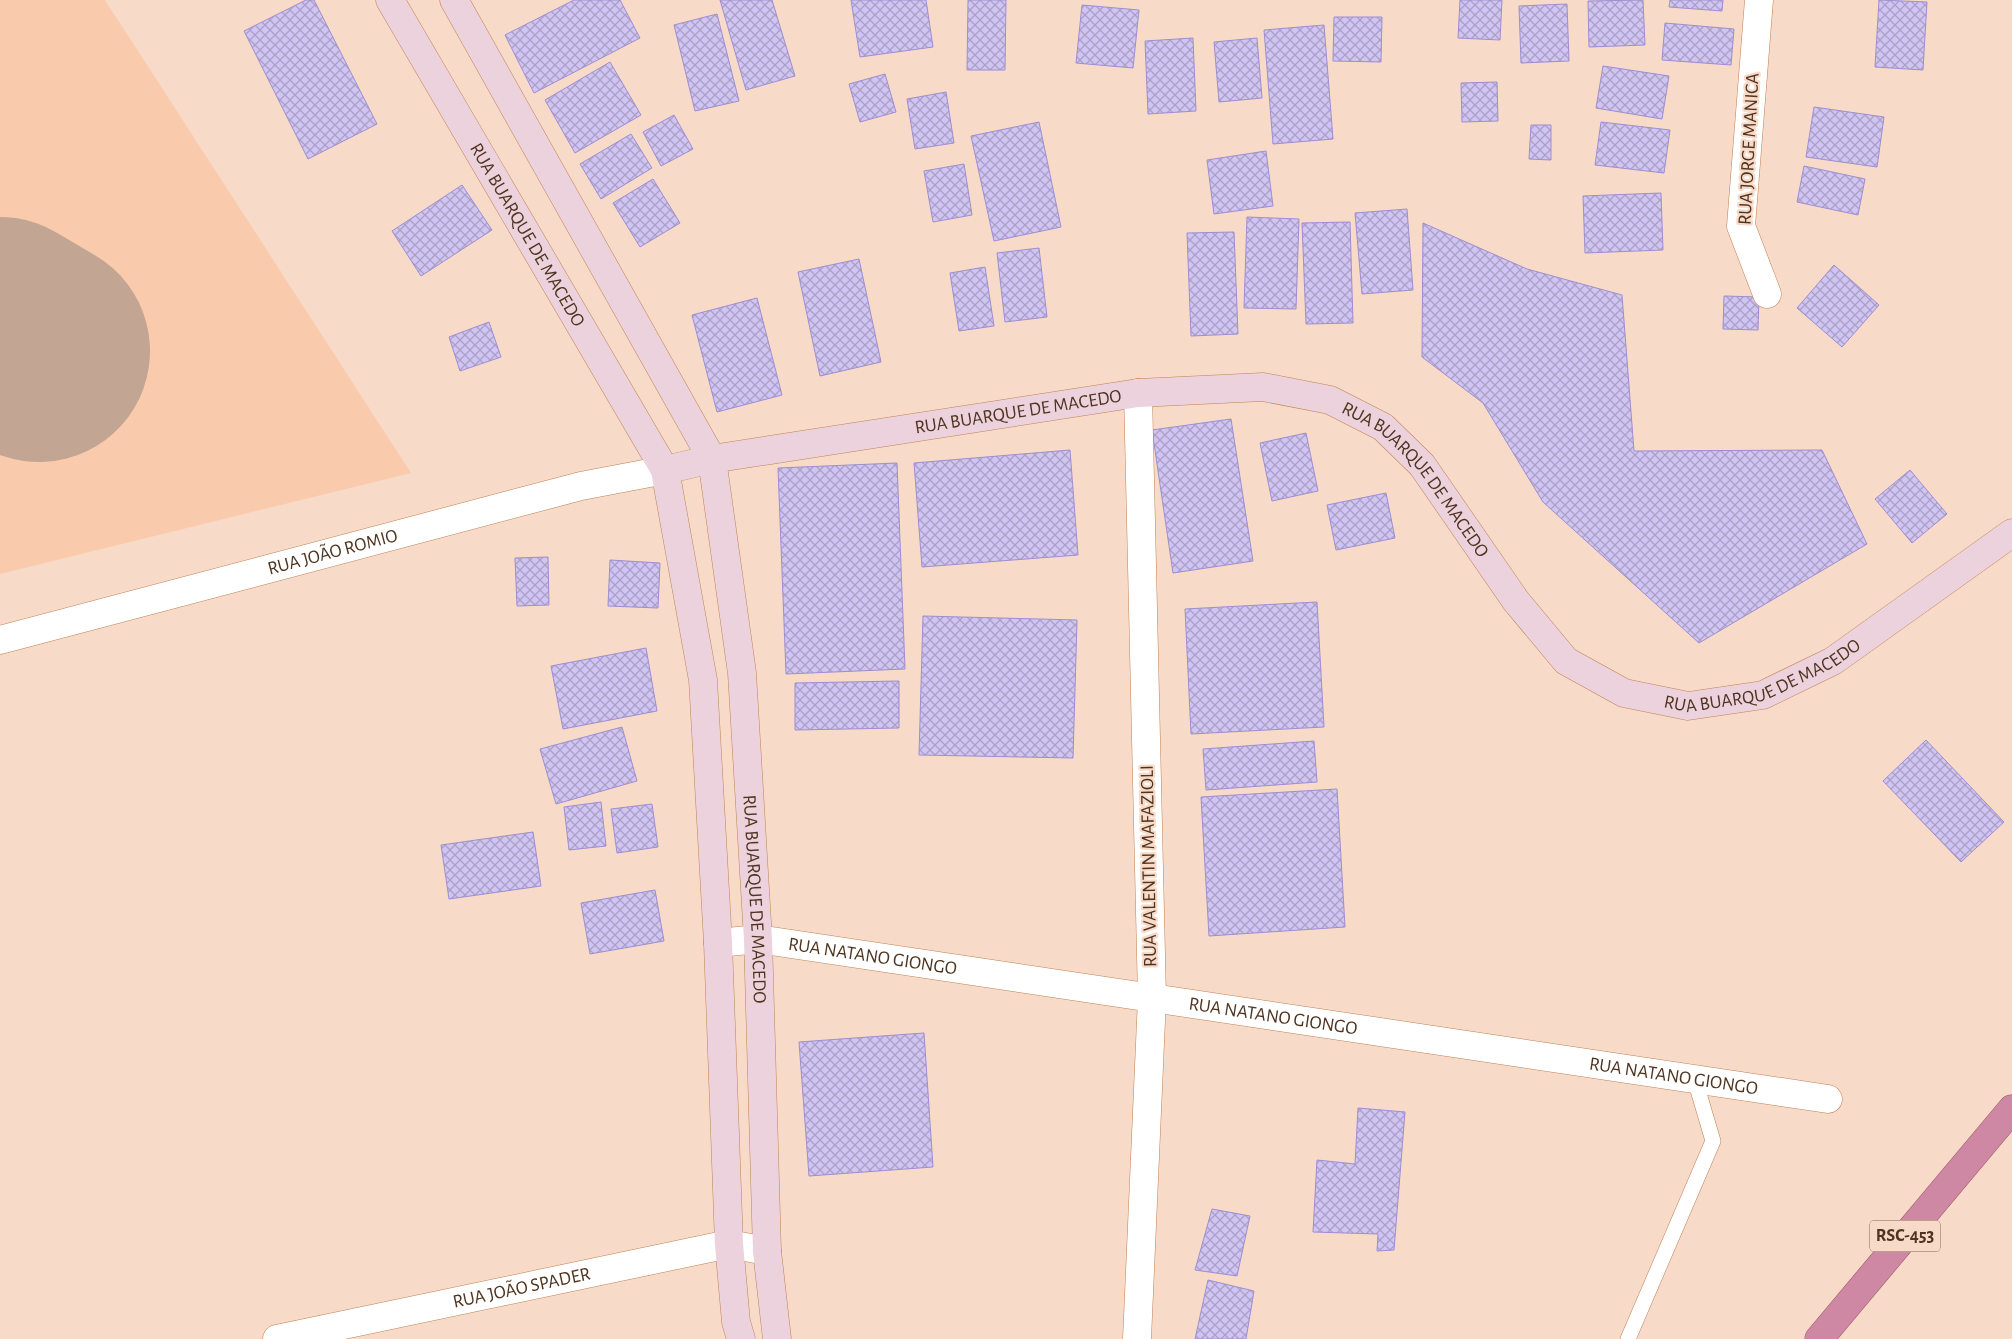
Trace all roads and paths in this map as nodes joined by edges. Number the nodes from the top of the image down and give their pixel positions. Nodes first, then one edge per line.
1 (390, 0) edge
2 (454, 0) edge
3 (1758, 0) edge
4 (1767, 294) dead end
5 (1138, 393) junction
6 (712, 459) junction
7 (665, 470) junction
8 (2012, 533) edge
9 (0, 640) edge
10 (742, 672) junction
11 (703, 680) junction
12 (758, 939) junction
13 (718, 943) junction
14 (1152, 998) junction
15 (1694, 1080) junction
16 (1828, 1099) dead end
17 (2012, 1109) edge
18 (729, 1244) junction
19 (767, 1251) junction
20 (277, 1339) edge
21 (741, 1339) edge
22 (777, 1339) edge
23 (1137, 1339) edge
24 (1628, 1339) edge
25 (1819, 1339) edge

1 - 7 main road, RUA BUARQUE DE MACEDO
2 - 6 main road, RUA BUARQUE DE MACEDO
3 - 4 street, RUA JORGE MANICA
5 - 6 main road, RUA BUARQUE DE MACEDO
5 - 8 main road, RUA BUARQUE DE MACEDO
5 - 14 street, RUA VALENTIN MAFAZIOLI
6 - 7 main road, RUA BUARQUE DE MACEDO
6 - 10 main road, RUA BUARQUE DE MACEDO
7 - 9 street, RUA JOÃO ROMIO
7 - 11 main road, RUA BUARQUE DE MACEDO
10 - 11 main road
10 - 12 main road, RUA BUARQUE DE MACEDO
11 - 13 main road, RUA BUARQUE DE MACEDO
12 - 13 street, RUA NATANO GIONGO
12 - 14 street, RUA NATANO GIONGO
12 - 19 main road, RUA BUARQUE DE MACEDO
13 - 18 main road, RUA BUARQUE DE MACEDO
14 - 15 street, RUA NATANO GIONGO
14 - 23 street, RUA VALENTIN MAFAZIOLI
15 - 16 street, RUA NATANO GIONGO
15 - 24 lane
17 - 25 highway, RSC-453
18 - 19 street, RUA JOÃO SPADER
18 - 20 street, RUA JOÃO SPADER
18 - 21 main road, RUA BUARQUE DE MACEDO
19 - 22 main road, RUA BUARQUE DE MACEDO

